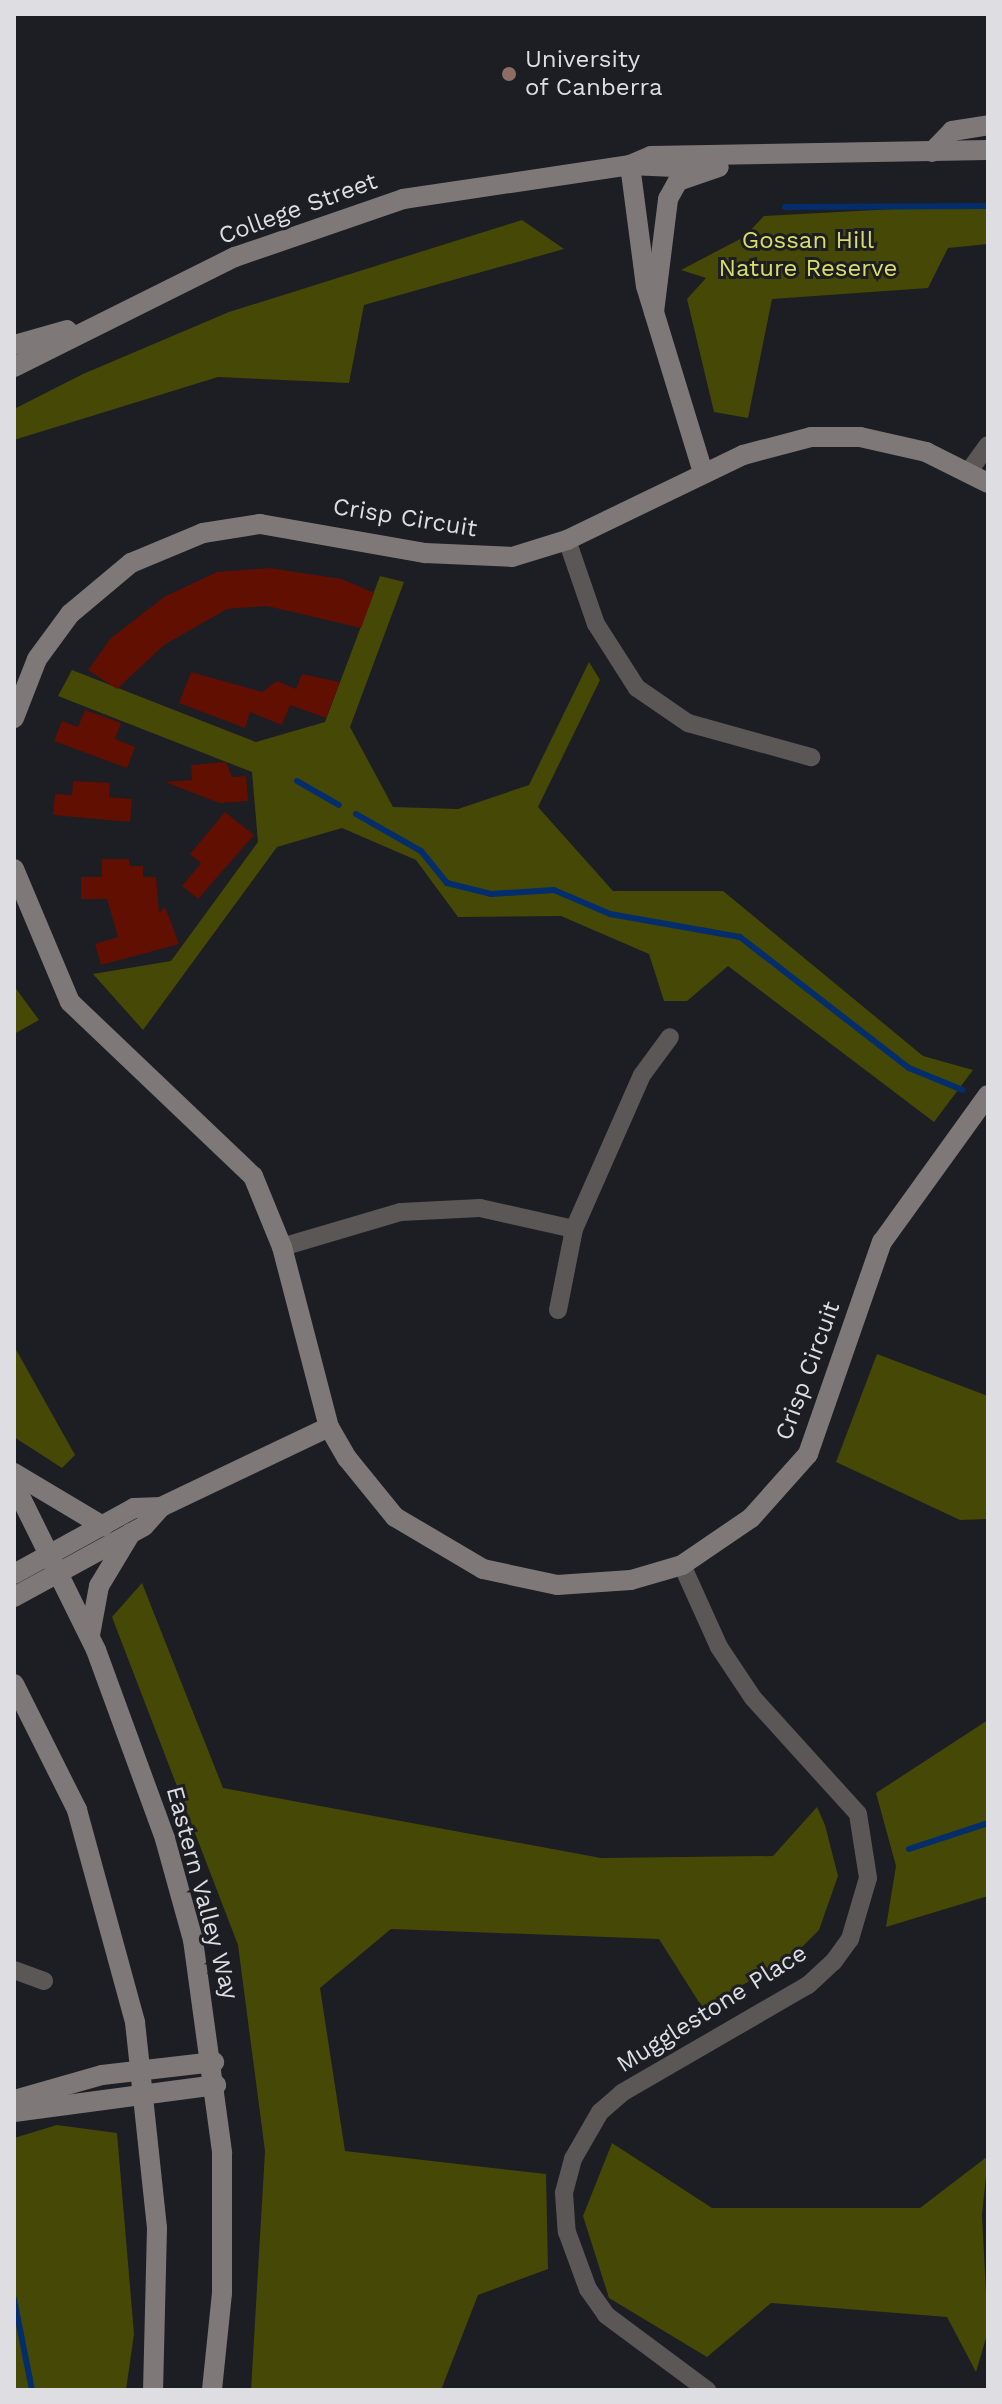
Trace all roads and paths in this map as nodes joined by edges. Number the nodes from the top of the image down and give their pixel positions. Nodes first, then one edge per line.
1 (988, 125) edge
2 (988, 150) edge
3 (932, 152) junction
4 (743, 157) junction
5 (630, 165) junction
6 (719, 167) junction
7 (654, 312) junction
8 (91, 324) junction
9 (14, 345) edge
10 (14, 367) edge
11 (988, 445) edge
12 (969, 471) junction
13 (703, 473) junction
14 (988, 483) edge
15 (567, 540) junction
16 (14, 718) edge
17 (811, 757) dead end
18 (14, 869) edge
19 (670, 1037) dead end
20 (988, 1095) edge
21 (574, 1229) junction
22 (282, 1247) junction
23 (558, 1310) dead end
24 (329, 1427) junction
25 (14, 1473) edge
26 (14, 1484) edge
27 (161, 1507) junction
28 (103, 1526) junction
29 (131, 1533) junction
30 (57, 1562) junction
31 (682, 1565) junction
32 (14, 1574) edge
33 (14, 1597) edge
34 (90, 1635) junction
35 (14, 1684) edge
36 (14, 1970) edge
37 (44, 1981) dead end
38 (214, 2062) junction
39 (142, 2069) junction
40 (216, 2085) junction
41 (146, 2095) junction
42 (14, 2100) edge
43 (14, 2112) edge
44 (153, 2390) edge
45 (212, 2390) edge
46 (707, 2390) edge

1 - 3 street
2 - 3 street, College Street
3 - 4 street, College Street
4 - 5 street, College Street
4 - 6 street, College Street
5 - 6 street, College Street
5 - 7 street
5 - 8 street, College Street
6 - 7 street
7 - 13 street
8 - 9 street, College Street
8 - 10 street, College Street
11 - 12 street
12 - 13 street, Crisp Circuit
12 - 14 street, Crisp Circuit
13 - 15 street, Crisp Circuit
15 - 16 street, Crisp Circuit
15 - 17 street
18 - 22 street, Crisp Circuit
19 - 21 street
20 - 31 street, Crisp Circuit
21 - 22 street
21 - 23 street
22 - 24 street, Crisp Circuit
24 - 27 street
24 - 31 street, Crisp Circuit
25 - 28 street
26 - 30 street, Eastern Valley Way
27 - 28 street
27 - 29 street
28 - 30 street
29 - 30 street
29 - 34 street
30 - 32 street
30 - 33 street
30 - 34 street, Eastern Valley Way
31 - 46 street, Mugglestone Place
34 - 38 street, Eastern Valley Way
35 - 39 street
36 - 37 street
38 - 39 street
38 - 40 street, Eastern Valley Way
39 - 41 street
39 - 42 street
40 - 41 street
40 - 45 street, Eastern Valley Way
41 - 43 street
41 - 44 street

